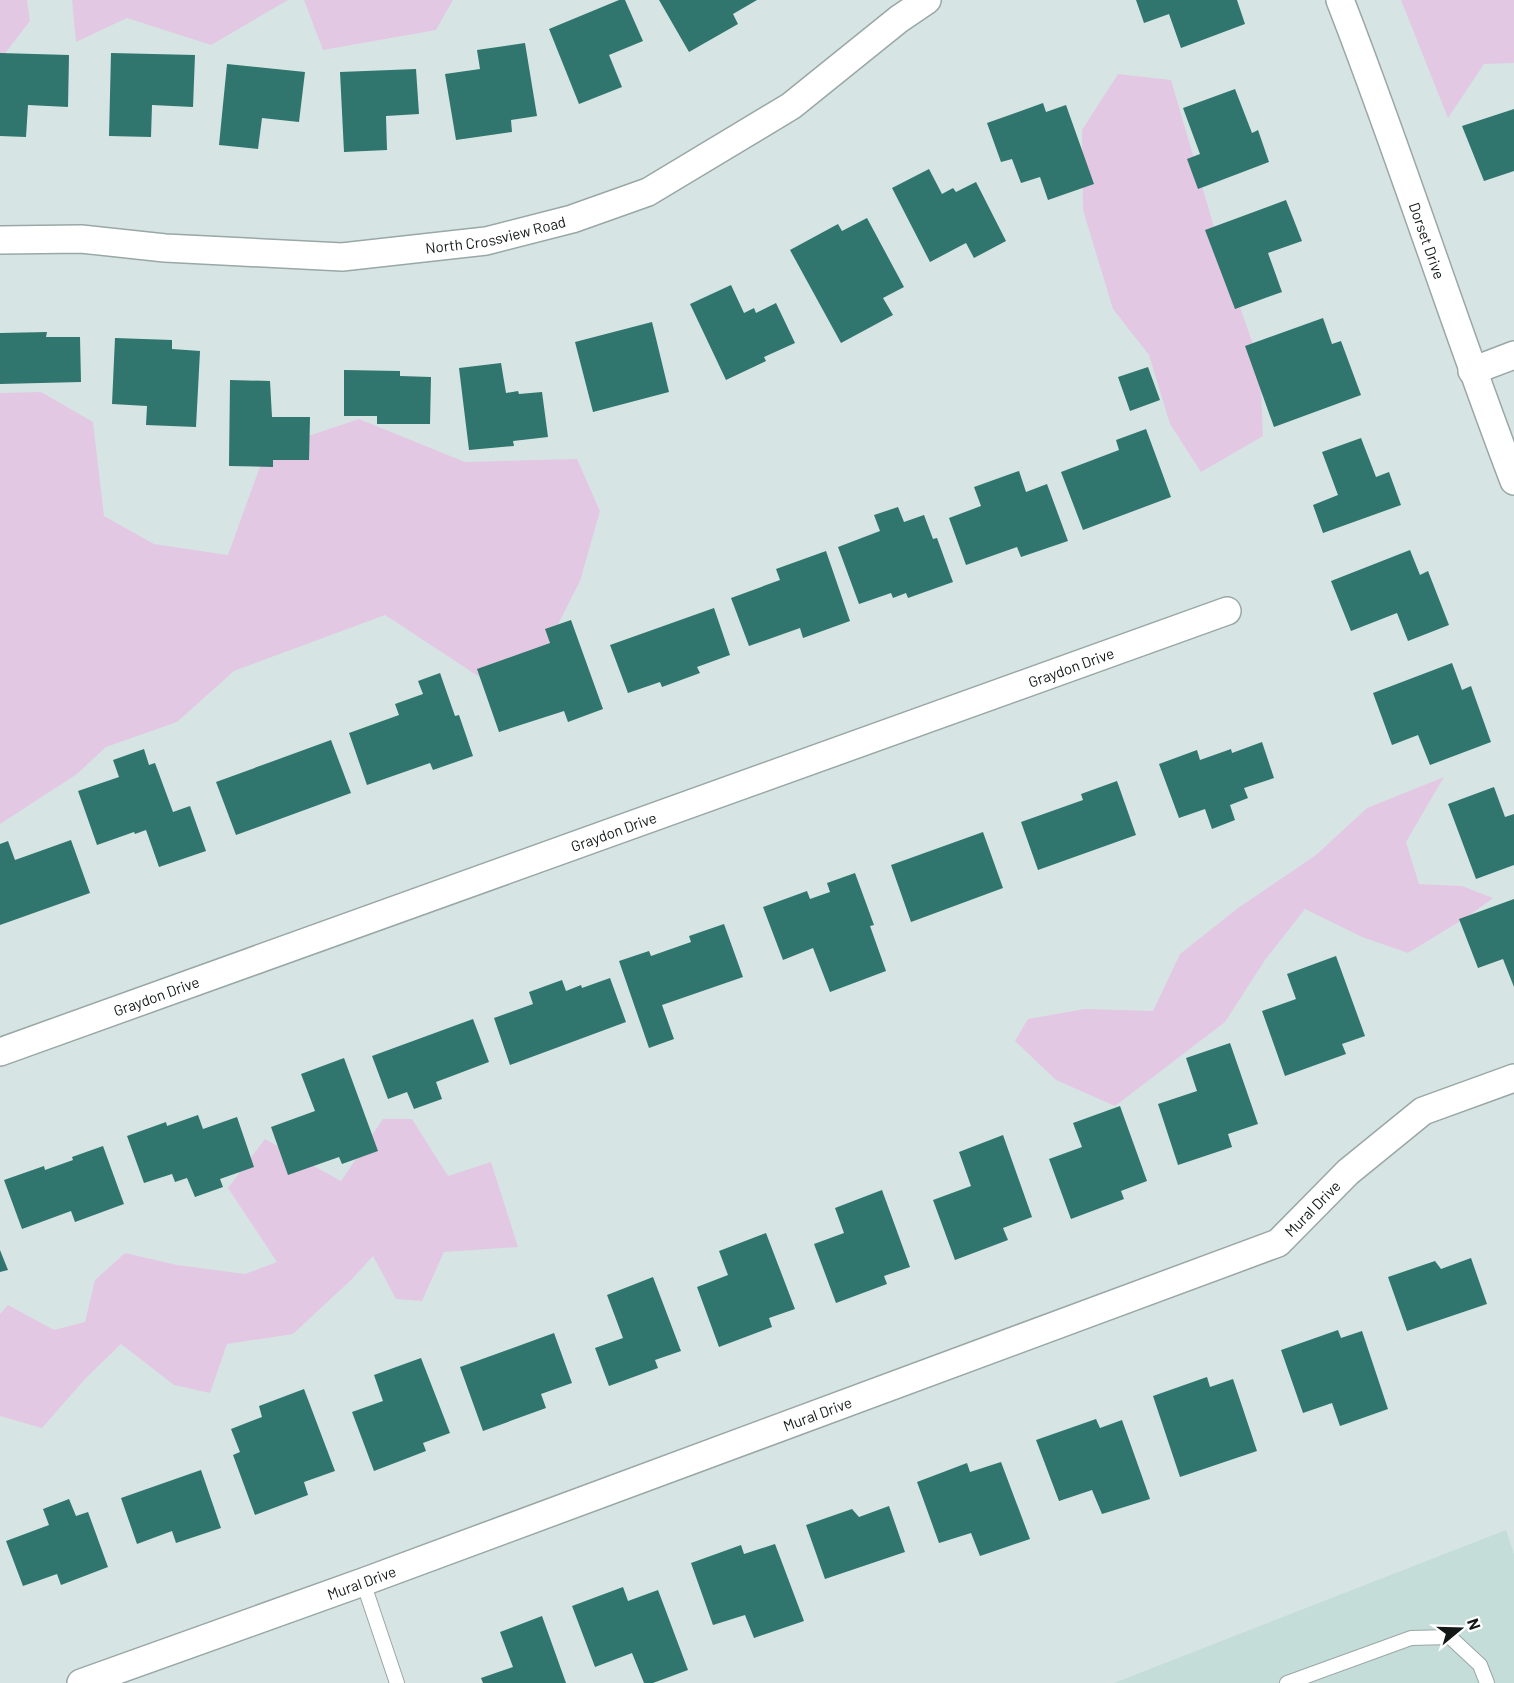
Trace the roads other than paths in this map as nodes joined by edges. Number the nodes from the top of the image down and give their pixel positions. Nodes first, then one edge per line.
1 (927, 0) edge
2 (1340, 0) edge
3 (0, 240) edge
4 (1514, 355) edge
5 (1472, 371) junction
6 (1514, 481) edge
7 (1227, 611) dead end
8 (0, 1052) edge
9 (1514, 1078) edge
10 (363, 1582) junction
11 (81, 1683) edge
12 (397, 1683) edge
13 (1287, 1683) edge
14 (1486, 1683) edge

1 - 3 street, North Crossview Road
2 - 5 street, Dorset Drive
4 - 5 street
5 - 6 street, Dorset Drive
7 - 8 street, Graydon Drive
9 - 10 street, Mural Drive
10 - 11 street, Mural Drive
10 - 12 lane
13 - 14 lane

